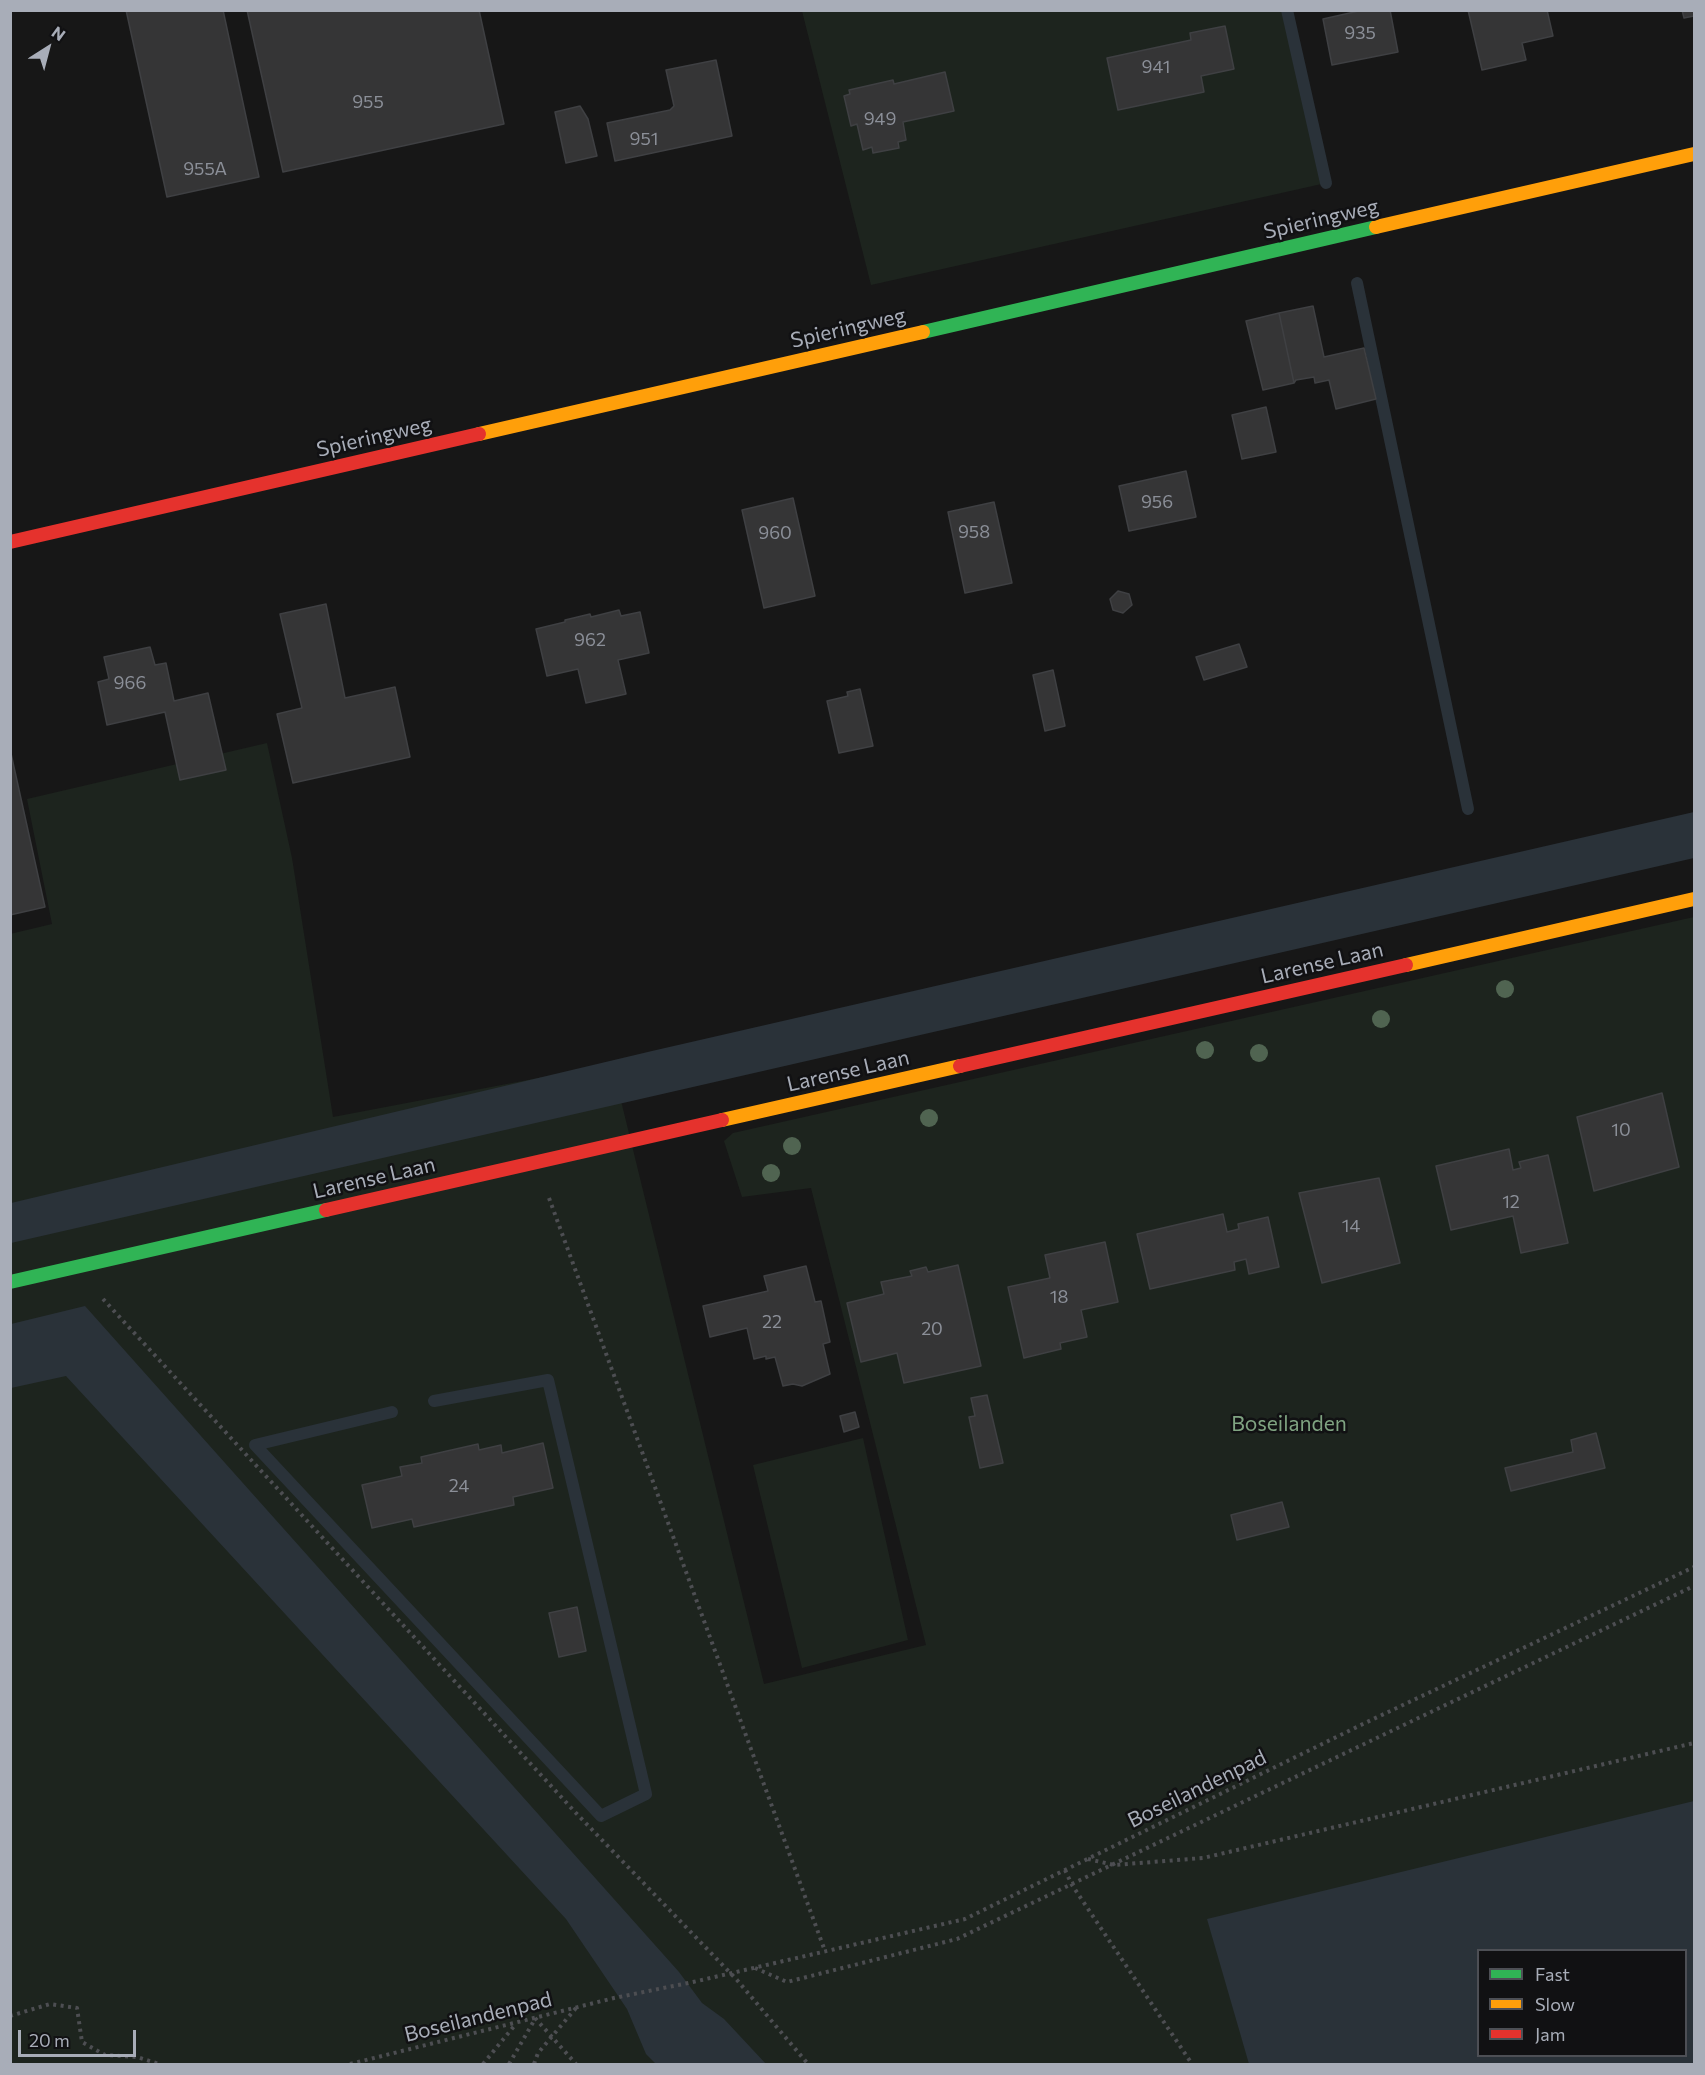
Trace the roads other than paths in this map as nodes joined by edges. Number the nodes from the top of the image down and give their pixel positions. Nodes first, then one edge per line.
1 (1695, 154) edge
2 (10, 543) edge
3 (1695, 899) edge
4 (10, 1282) edge

1 - 2 street, Spieringweg
3 - 4 street, Larense Laan

